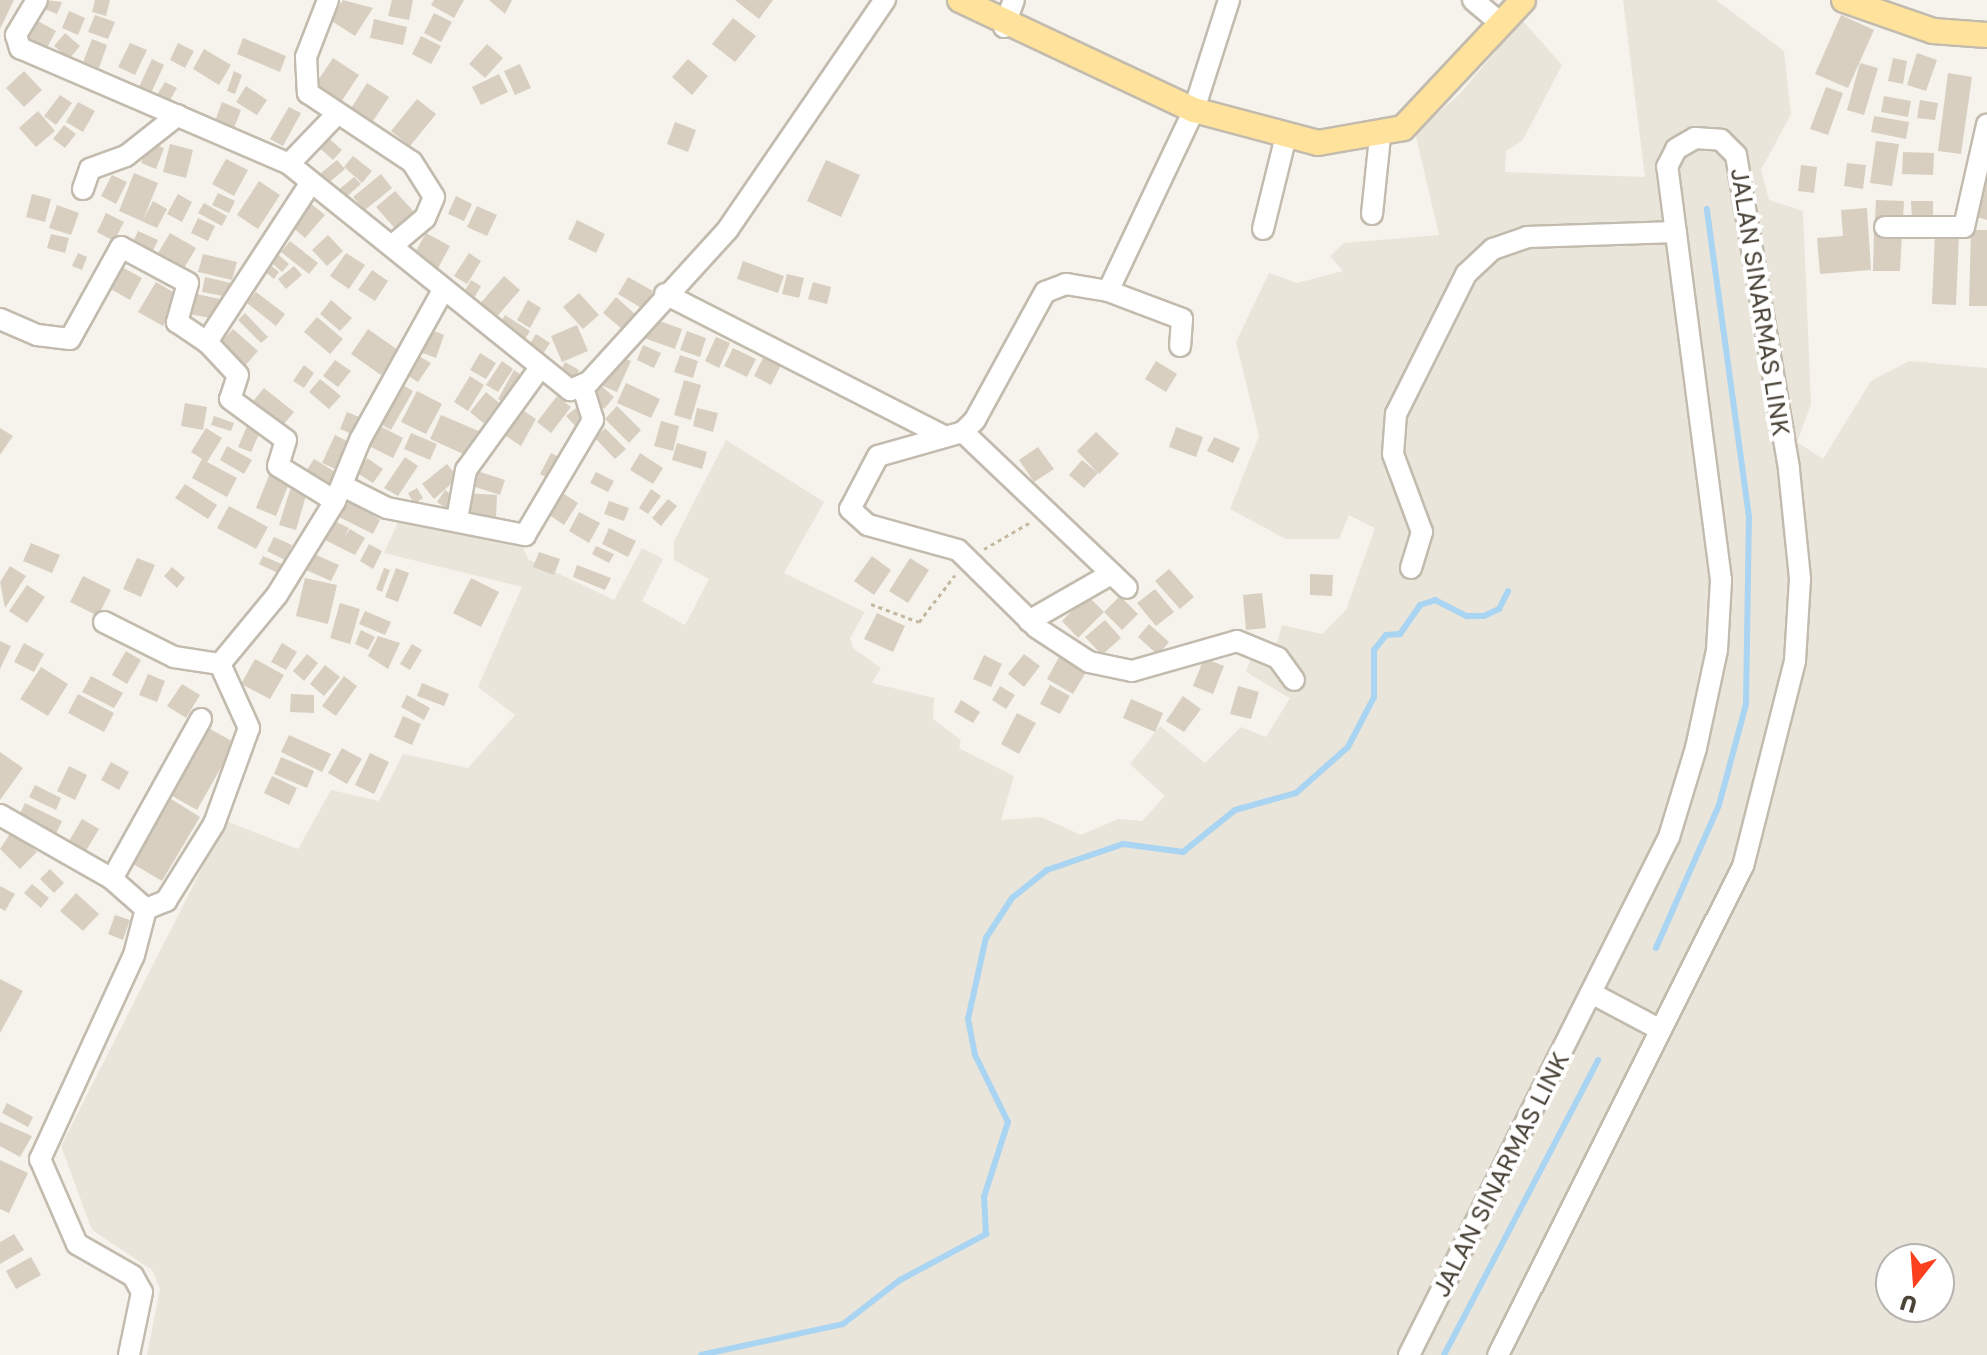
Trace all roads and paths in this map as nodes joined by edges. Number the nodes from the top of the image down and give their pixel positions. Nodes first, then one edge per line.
1 (37, 0) edge
2 (328, 0) edge
3 (885, 0) edge
4 (960, 0) edge
5 (1014, 0) edge
6 (1229, 0) edge
7 (1473, 0) edge
8 (1523, 0) edge
9 (1844, 0) edge
10 (1500, 23) junction
11 (1004, 27) junction
12 (1987, 35) edge
13 (1194, 110) junction
14 (178, 115) junction
15 (336, 115) junction
16 (1987, 125) edge
17 (1286, 136) junction
18 (1380, 137) junction
19 (289, 164) junction
20 (310, 184) junction
21 (83, 189) dead end
22 (1372, 214) dead end
23 (1885, 227) dead end
24 (1263, 229) dead end
25 (1676, 232) junction
26 (395, 243) junction
27 (443, 290) junction
28 (1108, 291) junction
29 (665, 294) junction
30 (0, 319) edge
31 (207, 342) junction
32 (1180, 346) dead end
33 (539, 369) junction
34 (583, 388) junction
35 (954, 434) junction
36 (339, 494) junction
37 (457, 519) junction
38 (1411, 568) dead end
39 (1111, 574) junction
40 (1127, 588) dead end
41 (1029, 621) junction
42 (104, 622) dead end
43 (220, 664) junction
44 (1294, 680) dead end
45 (201, 719) dead end
46 (2, 819) edge
47 (112, 879) junction
48 (146, 909) junction
49 (1591, 993) junction
50 (1661, 1030) junction
51 (129, 1355) edge
52 (1409, 1355) edge
53 (1498, 1355) edge

1 - 14 street
2 - 15 street
3 - 29 street
4 - 11 main road
5 - 11 street
6 - 13 street
7 - 10 street
8 - 10 main road
9 - 12 main road
10 - 18 main road
11 - 13 main road
13 - 17 main road
13 - 28 street
14 - 19 street
14 - 21 street
15 - 19 street
15 - 26 street
16 - 23 street
17 - 18 main road
17 - 24 street
18 - 22 street
19 - 20 street
20 - 26 street
20 - 31 street
25 - 38 street
25 - 49 street, JALAN SINARMAS LINK
25 - 50 street, JALAN SINARMAS LINK
26 - 27 street
27 - 33 street
27 - 36 street
28 - 32 street
28 - 35 street
29 - 34 street
29 - 35 street
30 - 31 street
31 - 36 street
33 - 34 street
33 - 37 street
34 - 37 street
35 - 39 street
35 - 41 street
36 - 37 street
36 - 43 street
39 - 40 street
39 - 41 street
41 - 44 street
42 - 43 street
43 - 48 street
45 - 47 street
46 - 47 street
47 - 48 street
48 - 51 street
49 - 50 street
49 - 52 street, JALAN SINARMAS LINK
50 - 53 street, JALAN SINARMAS LINK

